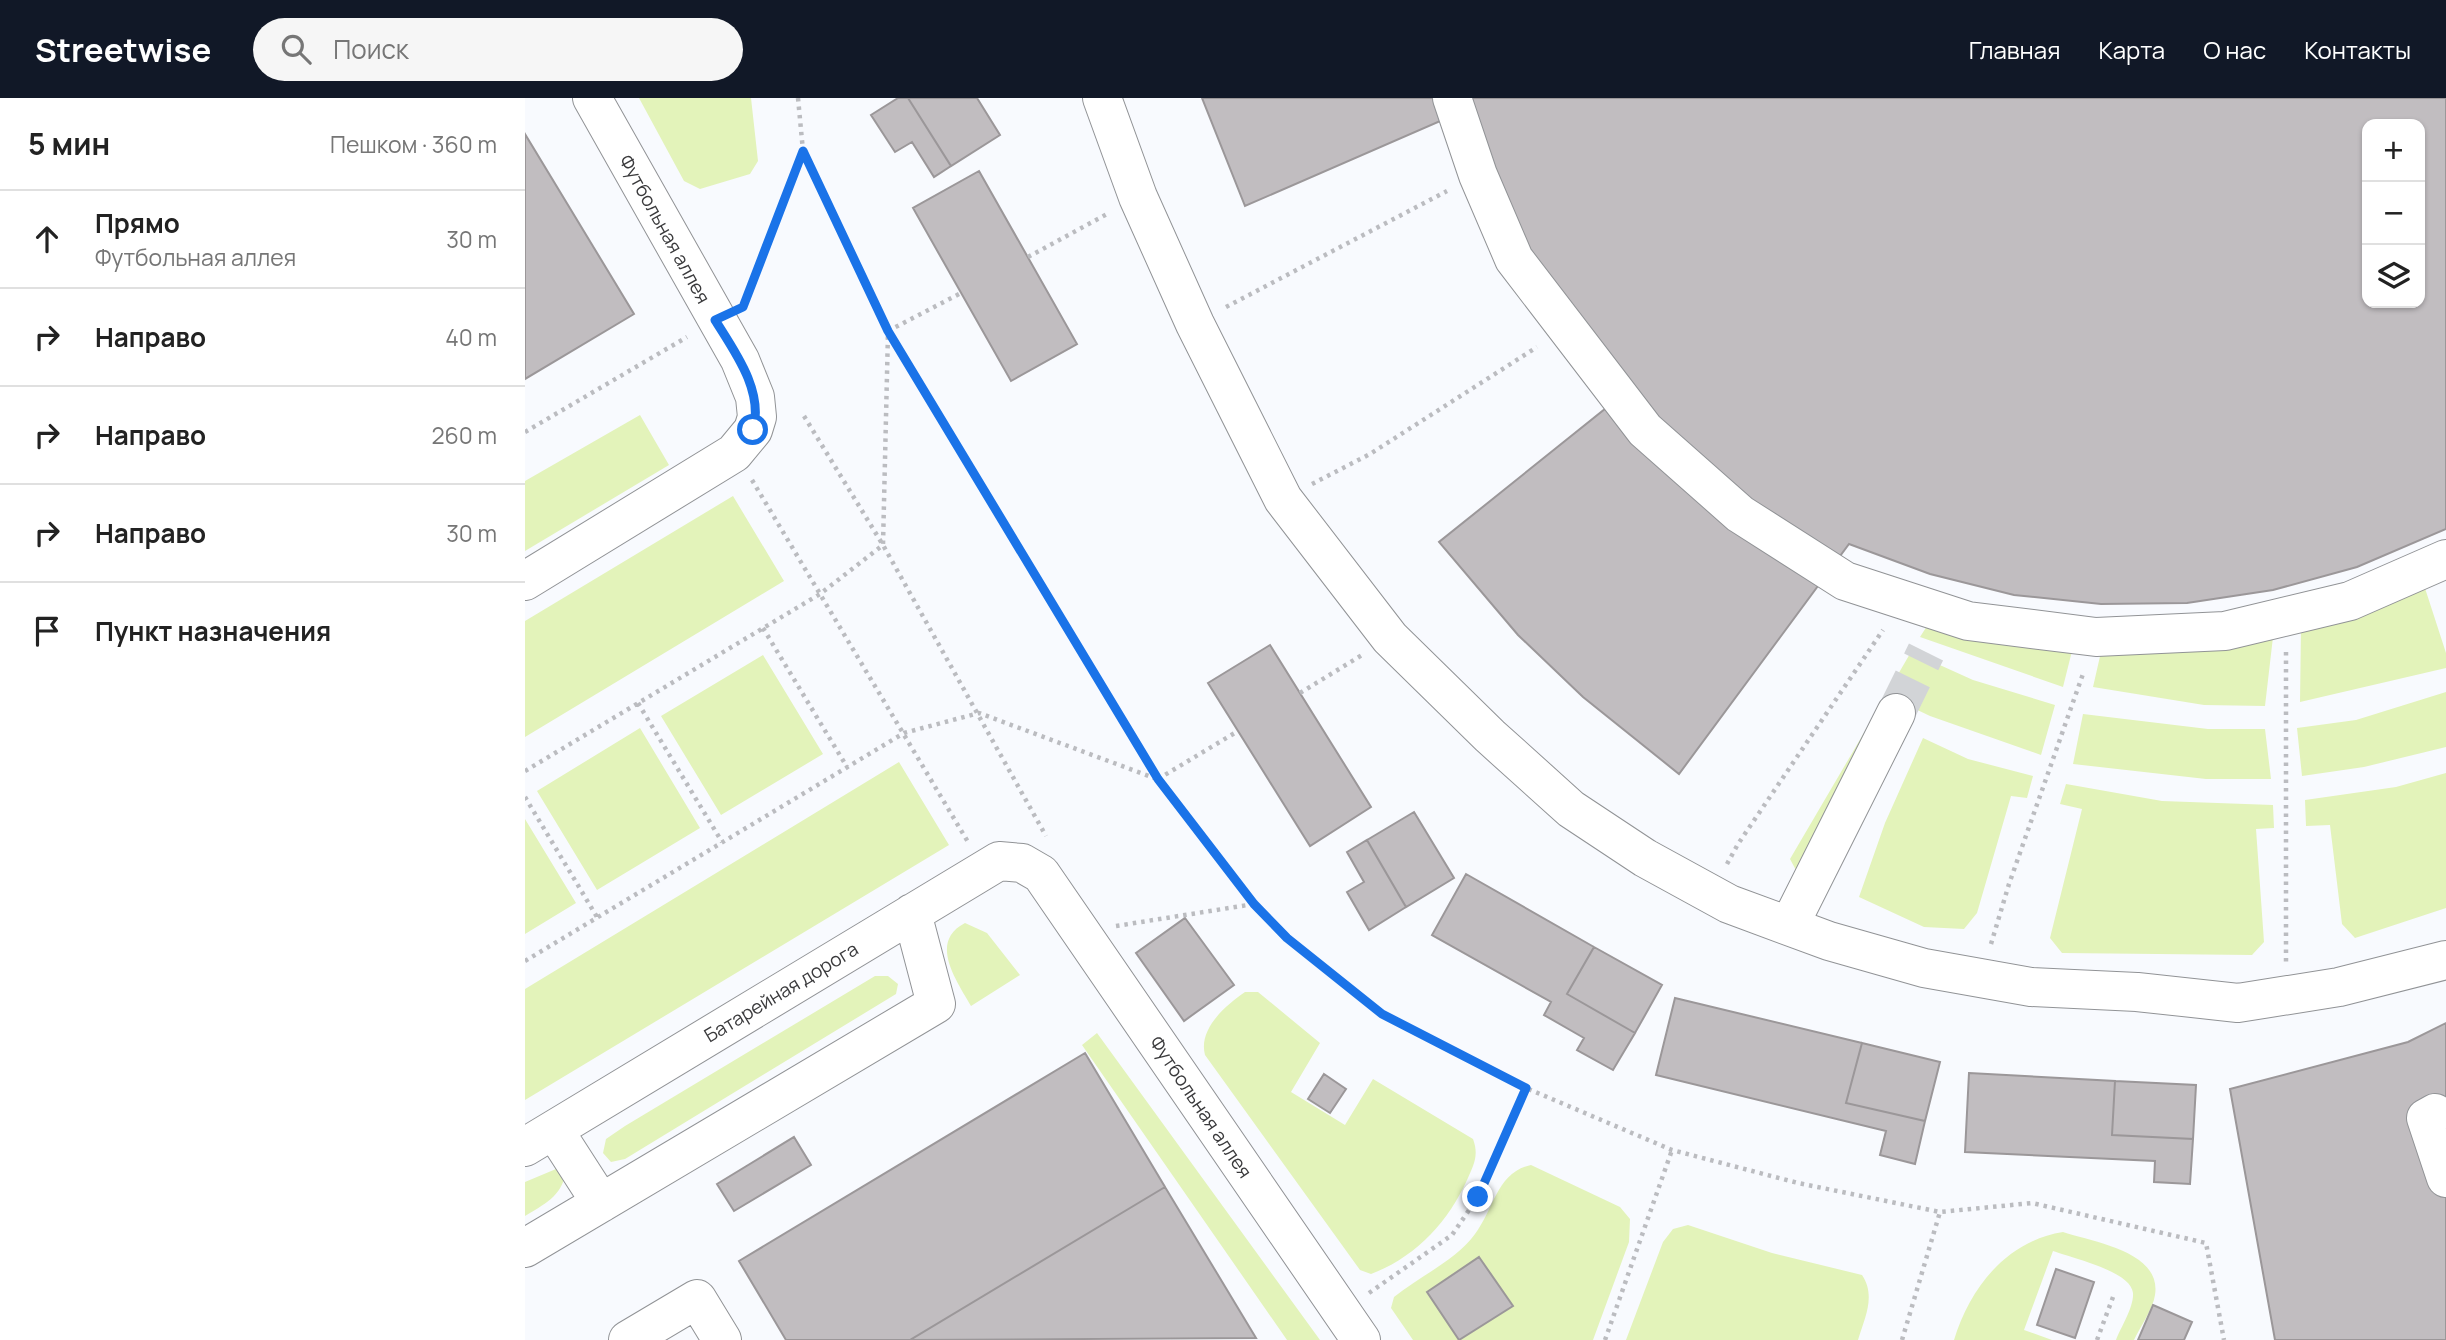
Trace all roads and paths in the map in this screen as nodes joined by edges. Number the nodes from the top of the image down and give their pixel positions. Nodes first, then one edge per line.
1 (592, 98) edge
2 (799, 98) edge
3 (1102, 98) edge
4 (1452, 98) edge
5 (803, 151) junction
6 (1478, 175) junction
7 (1138, 197) junction
8 (1028, 257) dead end
9 (961, 293) dead end
10 (715, 320) junction
11 (1195, 324) junction
12 (1565, 329) junction
13 (888, 331) junction
14 (804, 416) dead end
15 (525, 432) edge
16 (747, 474) dead end
17 (1283, 499) junction
18 (884, 545) junction
19 (2446, 559) edge
20 (525, 581) edge
21 (820, 594) junction
22 (1903, 600) junction
23 (2286, 616) junction
24 (763, 628) junction
25 (2096, 637) junction
26 (1390, 638) junction
27 (1300, 693) dead end
28 (638, 703) junction
29 (979, 713) junction
30 (1896, 713) tunnel mouth
31 (1238, 731) dead end
32 (904, 733) junction
33 (847, 767) junction
34 (525, 771) edge
35 (1158, 779) junction
36 (525, 797) edge
37 (722, 842) junction
38 (1738, 844) dead end
39 (974, 852) dead end
40 (1045, 858) junction
41 (1254, 904) junction
42 (912, 913) junction
43 (597, 917) junction
44 (1789, 926) junction
45 (1107, 928) dead end
46 (2446, 960) edge
47 (525, 961) edge
48 (1982, 978) junction
49 (2287, 995) junction
50 (1526, 1088) junction
51 (2435, 1113) dead end
52 (540, 1138) edge
53 (1672, 1150) junction
54 (2446, 1178) edge
55 (601, 1203) junction
56 (1940, 1212) junction
57 (525, 1248) edge
58 (1362, 1297) dead end
59 (2113, 1297) dead end
60 (628, 1340) edge
61 (722, 1340) edge
62 (1361, 1340) edge
63 (1605, 1340) edge
64 (1902, 1340) edge
65 (2097, 1340) edge
66 (2224, 1340) edge

1 - 10 street, Футбольная аллея
2 - 5 path
3 - 7 street
4 - 6 street
5 - 10 path
5 - 13 path
6 - 11 path
6 - 12 street
7 - 8 path
7 - 11 street
9 - 13 path
10 - 15 path
10 - 20 street, Футбольная аллея
11 - 17 street
12 - 17 path
12 - 22 street
13 - 18 path
13 - 35 path
14 - 18 path
16 - 21 path
17 - 26 street
18 - 21 path
18 - 29 path
19 - 23 street
21 - 24 path
21 - 32 path
22 - 25 street
22 - 38 path
23 - 25 street
23 - 49 path
24 - 28 path
24 - 33 path
25 - 48 path
26 - 27 path
26 - 44 street
28 - 34 path
28 - 37 path
29 - 32 path
29 - 35 path
29 - 40 path
30 - 44 street
31 - 35 path
32 - 33 path
32 - 39 path
33 - 37 path
35 - 41 path
36 - 43 path
37 - 43 path
40 - 42 street, Батарейная дорога
40 - 62 street, Футбольная аллея
41 - 45 path
41 - 50 path
42 - 52 street, Батарейная дорога
42 - 55 street
43 - 47 path
44 - 48 street
46 - 49 street
48 - 49 street
50 - 53 path
50 - 58 path
51 - 54 street
52 - 55 street
53 - 56 path
53 - 63 path
55 - 57 street
56 - 64 path
56 - 66 path
59 - 65 path
60 - 61 street

